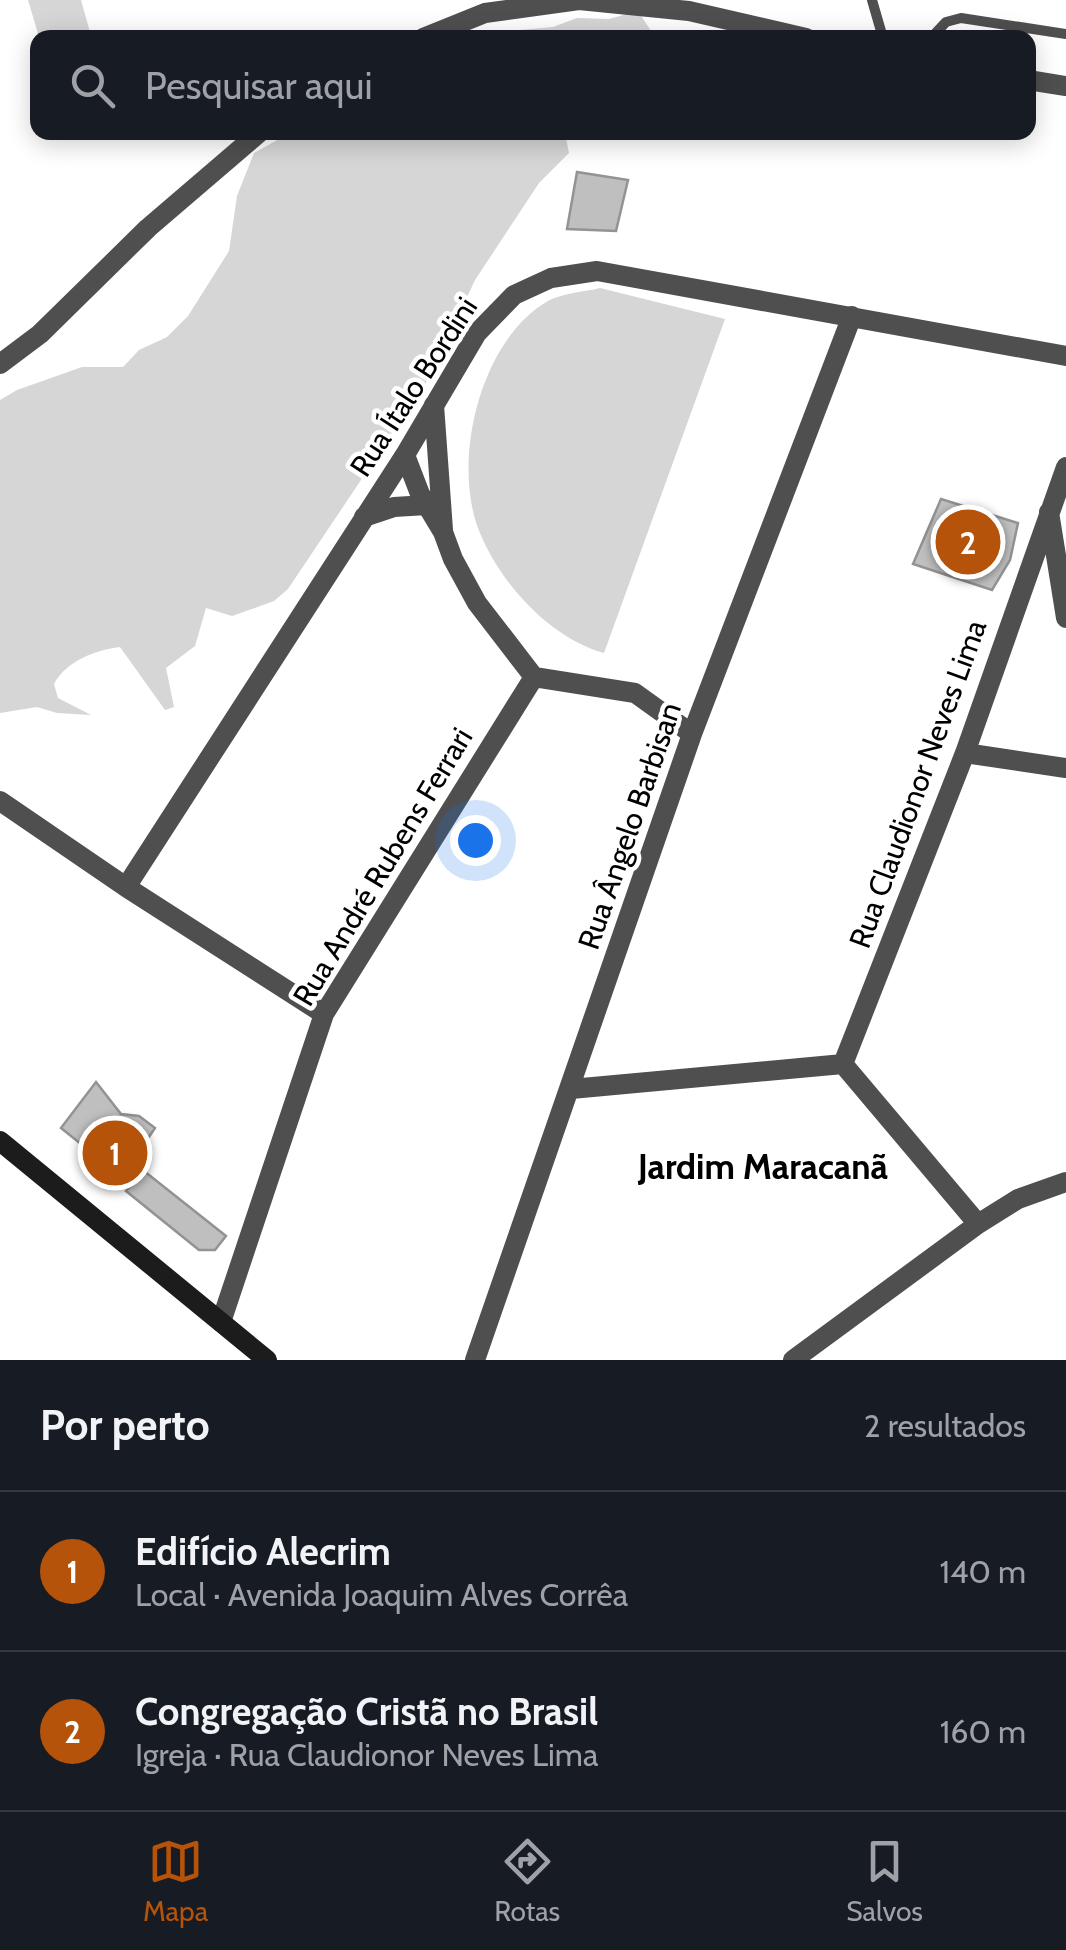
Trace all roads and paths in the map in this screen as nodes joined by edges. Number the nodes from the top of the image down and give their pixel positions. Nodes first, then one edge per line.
1 (579, 0) edge
2 (872, 0) edge
3 (443, 30) edge
4 (770, 30) edge
5 (881, 30) edge
6 (936, 30) edge
7 (1066, 34) edge
8 (1036, 81) edge
9 (1066, 86) edge
10 (251, 140) edge
11 (852, 316) junction
12 (1066, 356) edge
13 (0, 364) edge
14 (434, 405) junction
15 (405, 454) junction
16 (1066, 467) edge
17 (426, 505) junction
18 (1049, 510) junction
19 (364, 517) junction
20 (443, 532) junction
21 (1066, 618) edge
22 (534, 677) junction
23 (692, 734) junction
24 (964, 753) junction
25 (1066, 768) edge
26 (0, 801) edge
27 (126, 887) junction
28 (324, 1014) junction
29 (844, 1064) junction
30 (571, 1089) junction
31 (0, 1141) edge
32 (1066, 1182) edge
33 (978, 1224) junction
34 (220, 1322) junction
35 (267, 1360) edge
36 (475, 1360) edge
37 (792, 1360) edge

1 - 3 street
1 - 4 street
2 - 5 lane
6 - 7 lane
8 - 9 street
10 - 13 street
11 - 12 street, Rua Ítalo Bordini
11 - 14 street, Rua Ítalo Bordini
11 - 23 street, Rua Ângelo Barbisan
14 - 15 street, Rua Ítalo Bordini
14 - 20 street
15 - 17 street
15 - 19 street, Rua Ítalo Bordini
16 - 18 street, Rua Claudionor Neves Lima
17 - 19 street
17 - 20 street
18 - 21 street
18 - 24 street, Rua Claudionor Neves Lima
19 - 27 street, Rua Ítalo Bordini
20 - 22 street
22 - 23 street
22 - 28 street, Rua André Rubens Ferrari
23 - 30 street, Rua Ângelo Barbisan
24 - 25 street
24 - 29 street, Rua Claudionor Neves Lima
26 - 27 street
27 - 28 street
28 - 34 street, Rua André Rubens Ferrari
29 - 30 street
29 - 33 street
30 - 36 street, Rua Ângelo Barbisan
31 - 34 main road
32 - 33 street
33 - 37 street
34 - 35 main road

